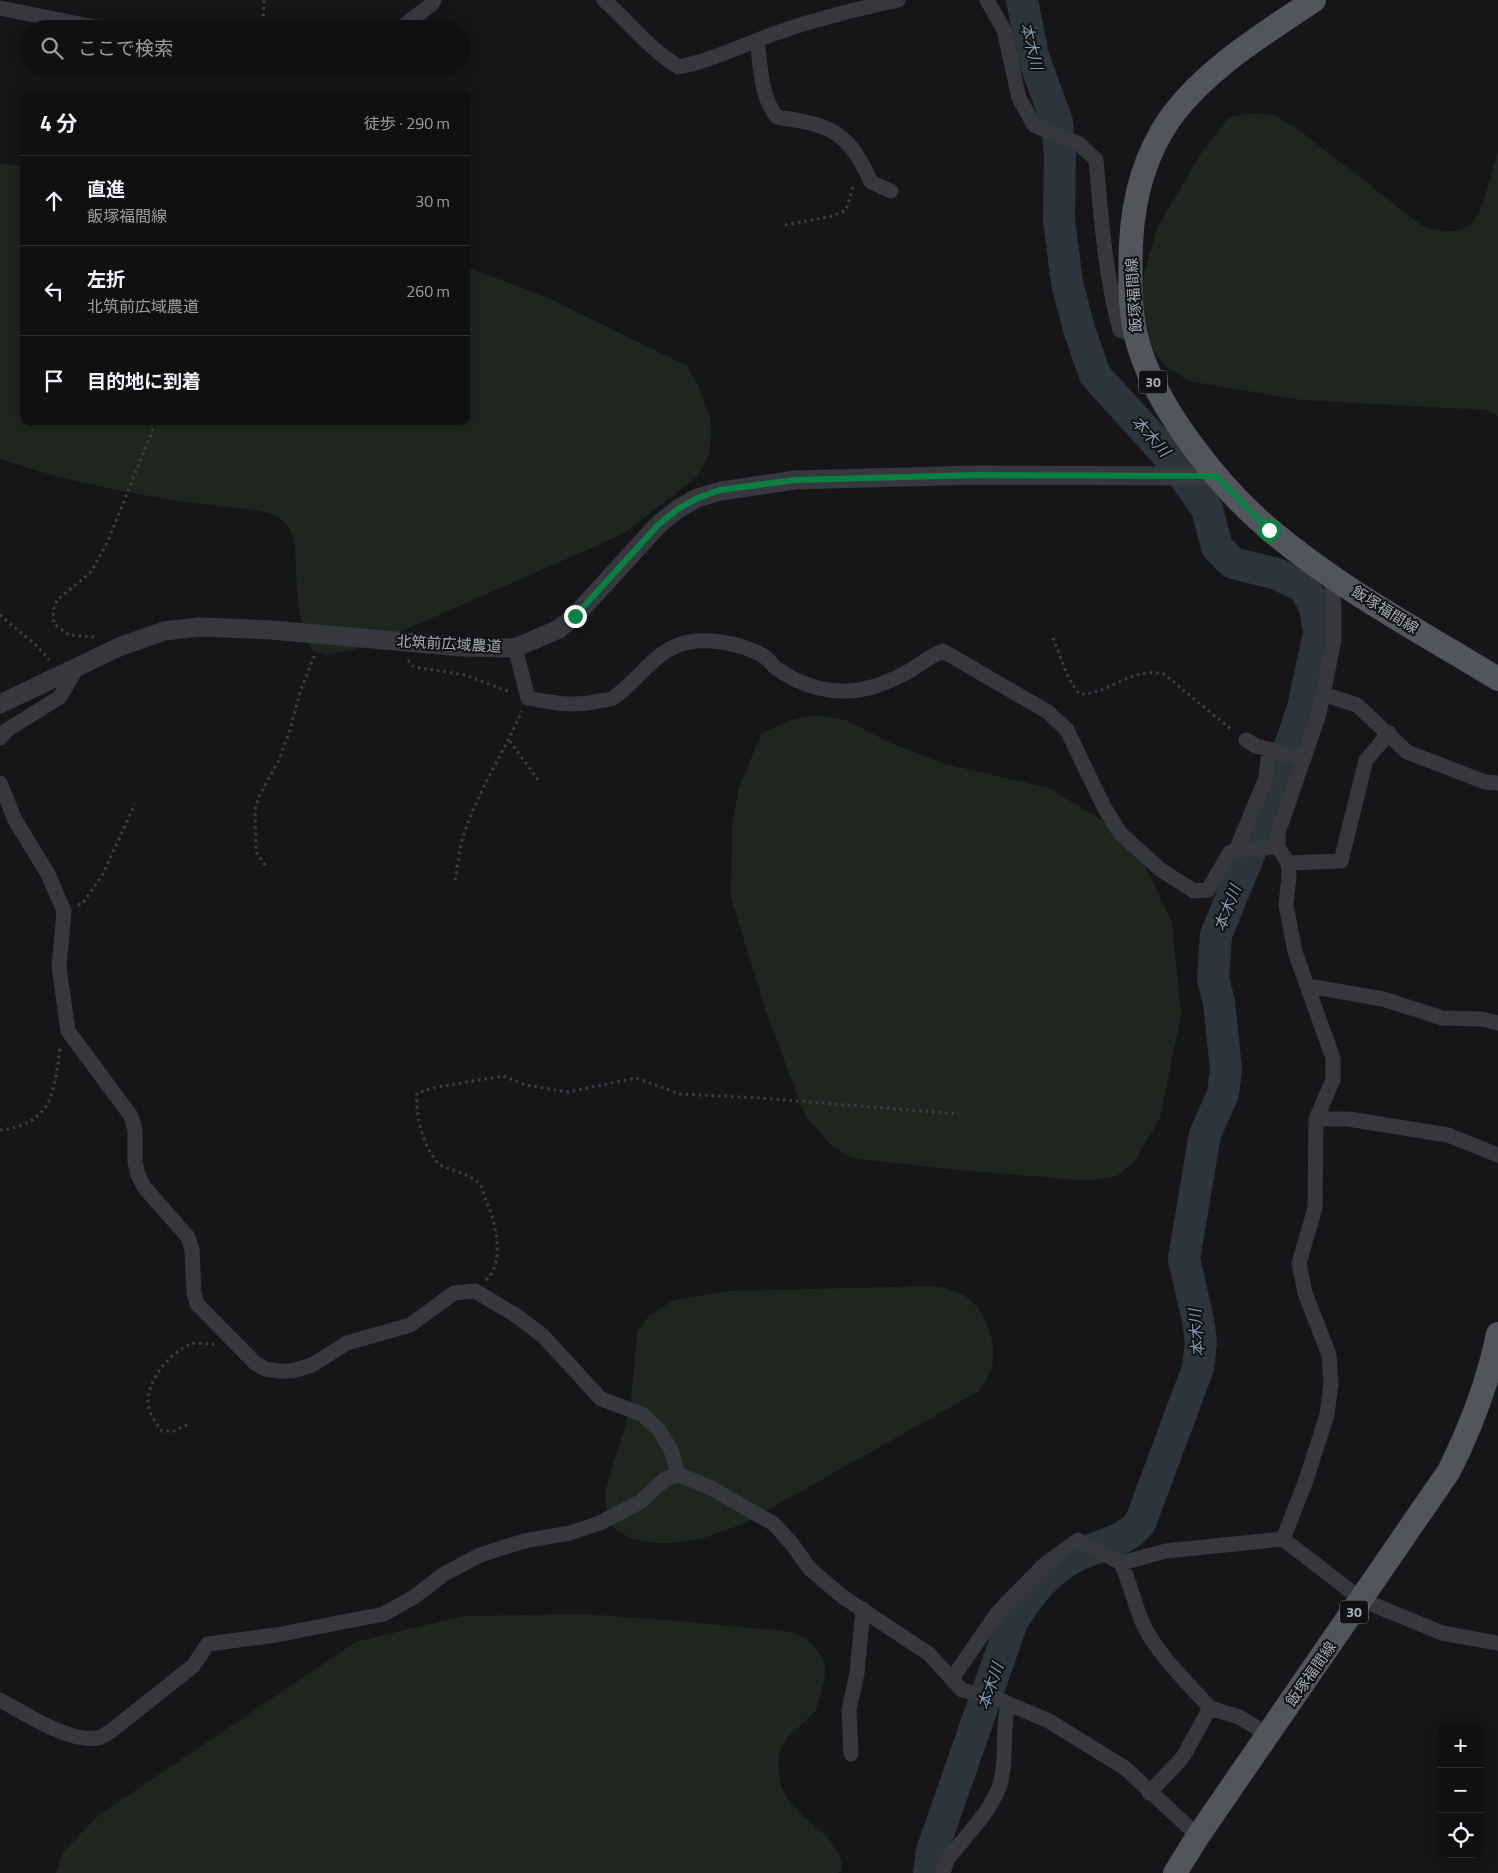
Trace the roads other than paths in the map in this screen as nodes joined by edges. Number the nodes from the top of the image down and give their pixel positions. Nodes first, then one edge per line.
1 (434, 0) edge
2 (604, 0) edge
3 (898, 0) edge
4 (987, 0) edge
5 (1314, 0) edge
6 (0, 8) edge
7 (60, 20) edge
8 (411, 20) edge
9 (757, 41) junction
10 (891, 191) dead end
11 (1136, 335) junction
12 (1216, 476) junction
13 (1330, 576) junction
14 (516, 648) junction
15 (69, 672) junction
16 (1498, 679) edge
17 (1323, 694) junction
18 (0, 704) edge
19 (1389, 733) junction
20 (0, 738) edge
21 (1246, 740) road end
22 (1269, 749) junction
23 (1304, 759) junction
24 (0, 783) edge
25 (1498, 783) edge
26 (1278, 847) junction
27 (1236, 850) junction
28 (1288, 863) junction
29 (1308, 986) junction
30 (1498, 1023) edge
31 (1316, 1119) junction
32 (1498, 1155) edge
33 (1498, 1334) edge
34 (678, 1474) junction
35 (1283, 1539) junction
36 (1121, 1564) junction
37 (1362, 1600) junction
38 (863, 1609) junction
39 (1498, 1643) edge
40 (953, 1677) junction
41 (0, 1700) edge
42 (1008, 1704) junction
43 (1210, 1708) junction
44 (1268, 1735) junction
45 (851, 1754) dead end
46 (1149, 1793) junction
47 (1198, 1836) junction
48 (943, 1873) edge
49 (1175, 1873) edge

1 - 8 street
2 - 9 street
3 - 9 street
4 - 11 street
5 - 11 main road, 飯塚福間線 / 30
6 - 7 street
9 - 10 street
11 - 12 main road, 飯塚福間線 / 30
12 - 13 main road, 飯塚福間線 / 30
12 - 14 street, 北筑前広域農道
13 - 16 main road, 飯塚福間線 / 30
13 - 17 street
14 - 15 street, 北筑前広域農道
14 - 27 street
15 - 18 street, 北筑前広域農道
15 - 20 street
17 - 19 street
17 - 23 street
19 - 25 street
19 - 28 street
21 - 22 street
22 - 23 street
22 - 27 street
23 - 26 street
24 - 34 street
26 - 27 street
26 - 28 street
28 - 29 street
29 - 30 street
29 - 31 street
31 - 32 street
31 - 35 street
33 - 37 main road, 飯塚福間線 / 30
34 - 38 street
34 - 41 street
35 - 36 street
35 - 37 street
36 - 40 street
36 - 43 street
37 - 39 street
37 - 44 main road, 飯塚福間線 / 30
38 - 40 street
38 - 45 street
40 - 42 street
42 - 46 street
42 - 48 street
43 - 44 street
43 - 46 street
44 - 47 main road, 飯塚福間線 / 30
46 - 47 street
47 - 49 main road, 飯塚福間線 / 30

